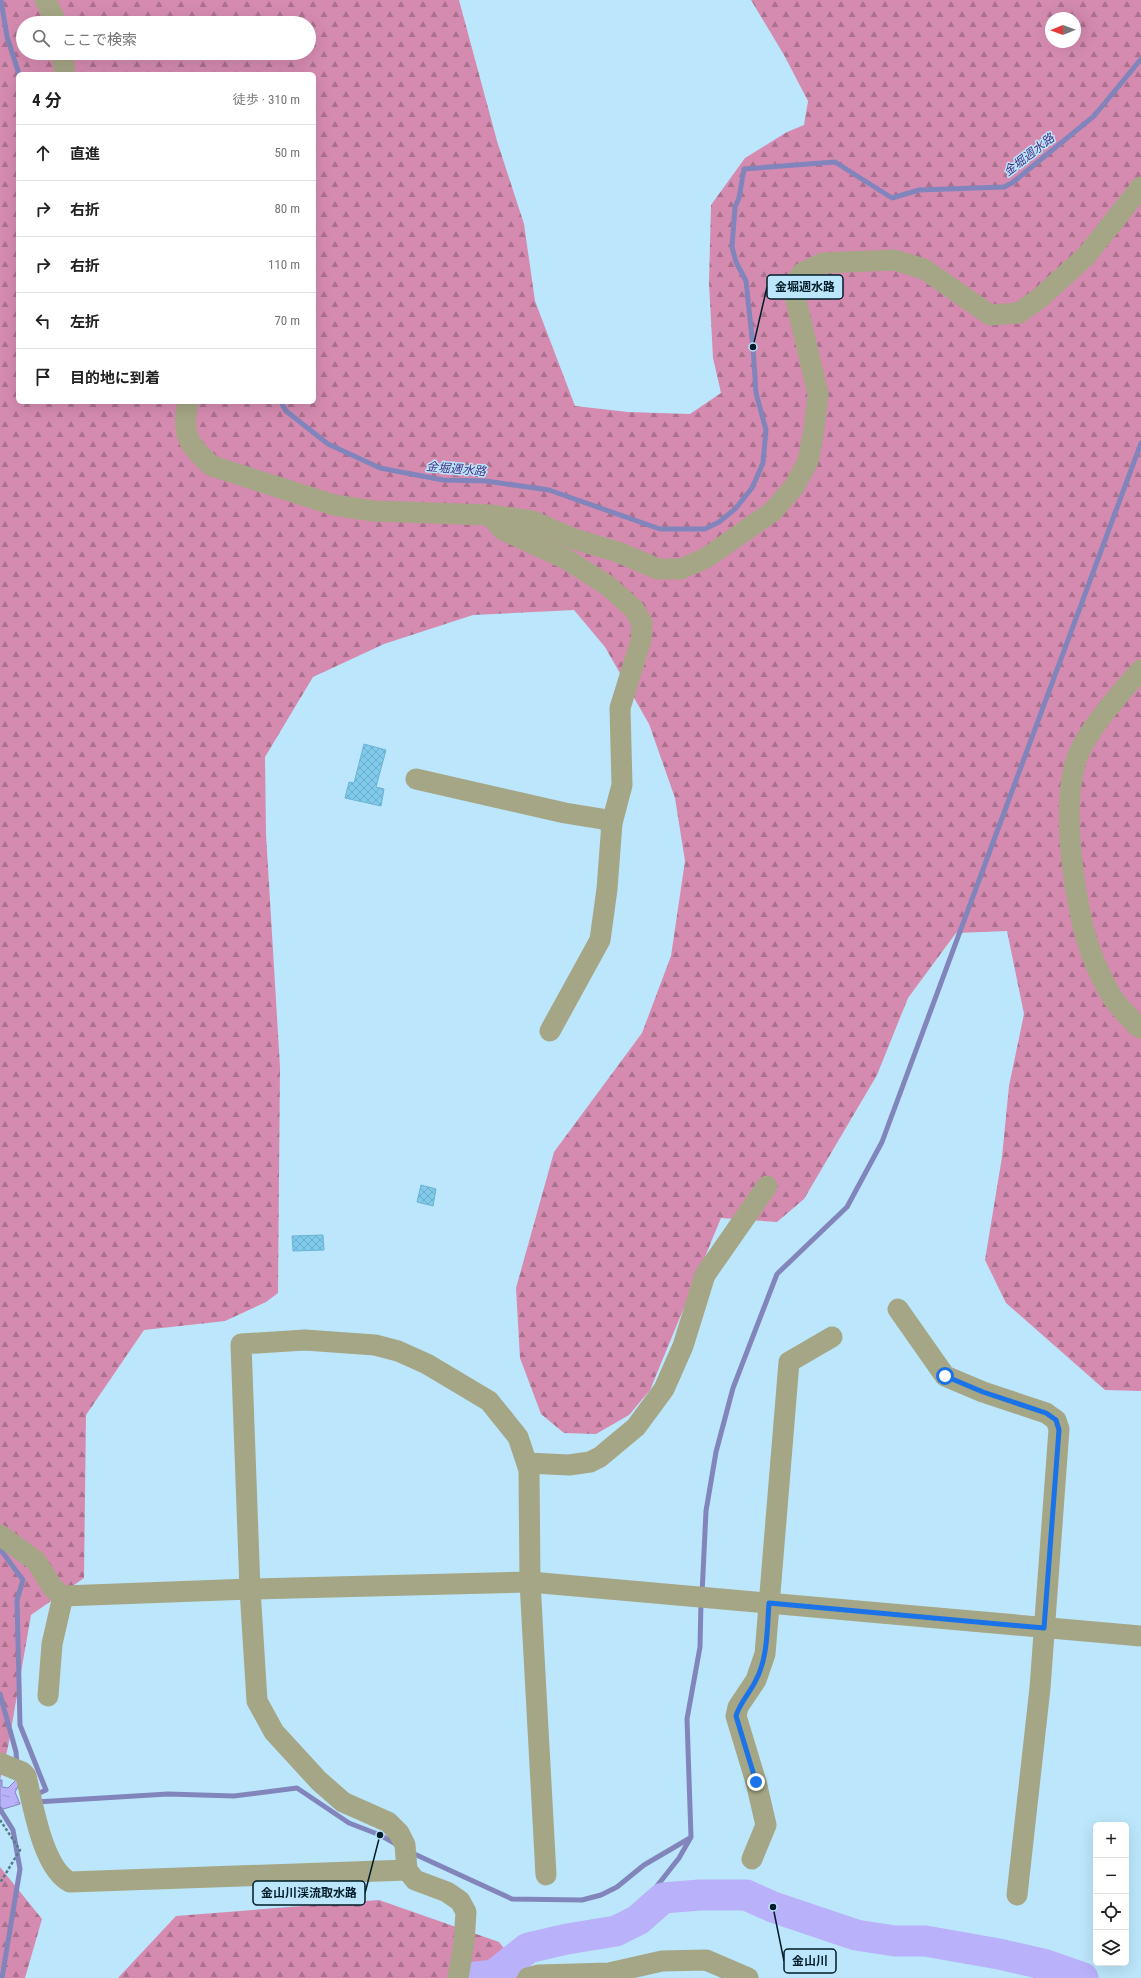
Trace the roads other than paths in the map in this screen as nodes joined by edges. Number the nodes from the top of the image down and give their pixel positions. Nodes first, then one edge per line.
1 (44, 0) edge
2 (53, 16) edge
3 (63, 60) edge
4 (65, 72) edge
5 (1141, 187) edge
6 (188, 404) edge
7 (490, 515) junction
8 (1141, 670) edge
9 (416, 779) dead end
10 (612, 823) junction
11 (1141, 1028) edge
12 (550, 1031) dead end
13 (767, 1186) dead end
14 (898, 1309) dead end
15 (832, 1337) dead end
16 (527, 1463) junction
17 (0, 1535) edge
18 (530, 1582) junction
19 (250, 1589) junction
20 (63, 1596) junction
21 (769, 1603) junction
22 (1044, 1628) junction
23 (1141, 1636) edge
24 (48, 1696) dead end
25 (0, 1763) edge
26 (752, 1859) dead end
27 (407, 1870) junction
28 (546, 1876) dead end
29 (1017, 1895) dead end
30 (458, 1978) edge
31 (528, 1978) edge
32 (748, 1978) edge

1 - 2 street
3 - 4 street
5 - 7 street
6 - 7 street
7 - 10 street
8 - 11 street
9 - 10 street
10 - 12 street
13 - 16 street
14 - 22 street
15 - 21 street
16 - 18 street
16 - 19 street
17 - 20 street
18 - 19 street
18 - 21 street
18 - 28 street
19 - 20 street
19 - 27 street
20 - 24 street
21 - 22 street
21 - 26 street
22 - 23 street
22 - 29 street
25 - 27 street
27 - 30 street
31 - 32 street

